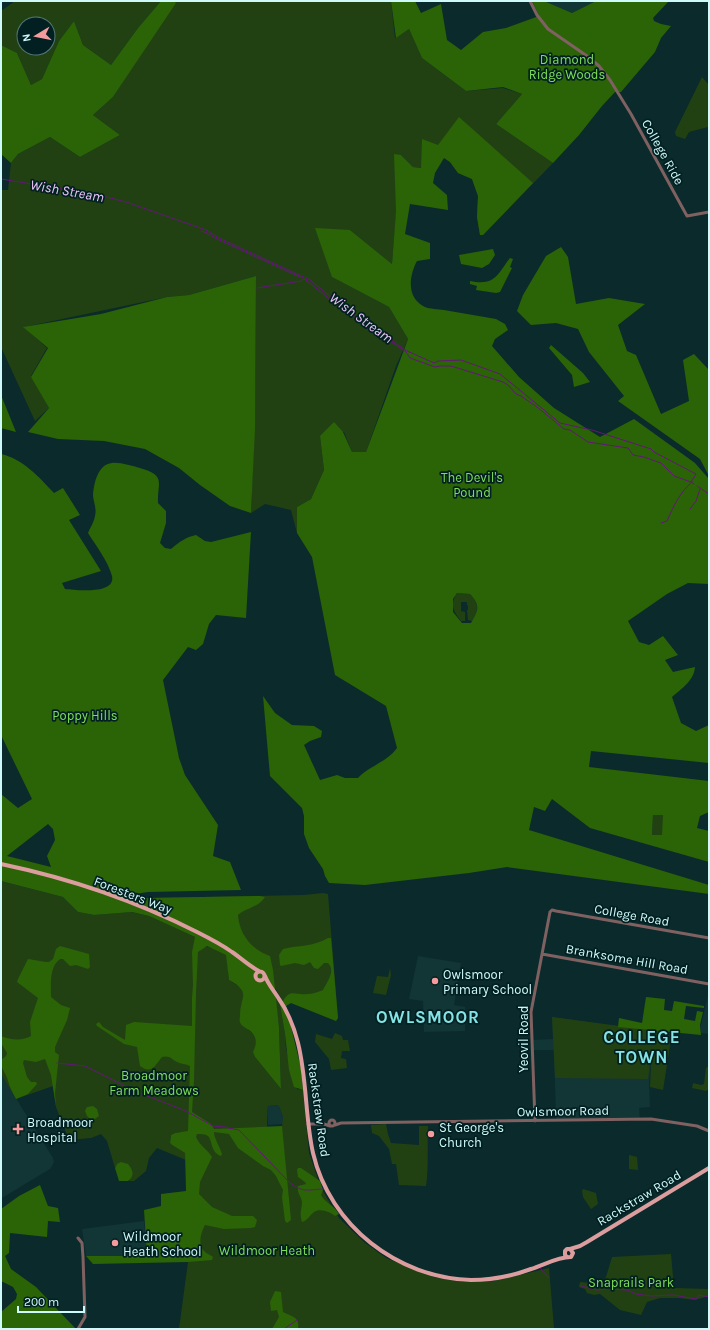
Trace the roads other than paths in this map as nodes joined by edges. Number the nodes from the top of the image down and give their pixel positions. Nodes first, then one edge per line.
1 (530, 1) edge
2 (709, 212) edge
3 (1, 864) edge
4 (551, 911) joint
5 (709, 938) edge
6 (542, 954) junction
7 (248, 965) junction
8 (259, 971) junction
9 (265, 976) junction
10 (256, 977) junction
11 (260, 980) junction
12 (709, 984) edge
13 (271, 987) junction
14 (535, 1121) junction
15 (330, 1122) junction
16 (334, 1123) junction
17 (308, 1124) junction
18 (324, 1124) junction
19 (330, 1126) junction
20 (709, 1131) edge
21 (709, 1168) edge
22 (78, 1238) dead end
23 (580, 1246) junction
24 (570, 1249) junction
25 (565, 1252) junction
26 (573, 1253) junction
27 (567, 1257) junction
28 (557, 1259) junction
29 (78, 1329) edge

1 - 2 street, College Ride
3 - 7 main road, Foresters Way
4 - 5 street, College Road
4 - 6 street, Yeovil Road
6 - 12 street, Branksome Hill Road
6 - 14 street, Yeovil Road
7 - 8 main road, Foresters Way
7 - 10 main road, Foresters Way
8 - 9 main road
8 - 10 main road
9 - 11 main road
9 - 13 main road, Rackstraw Road
10 - 11 main road
11 - 13 main road, Rackstraw Road
13 - 17 main road, Rackstraw Road
14 - 16 street, Owlsmoor Road
14 - 20 street, Owlsmoor Road
15 - 16 street
15 - 18 street
15 - 19 street
16 - 19 street
17 - 18 street
17 - 28 main road, Rackstraw Road
18 - 19 street
21 - 23 main road, Rackstraw Road
22 - 29 street
23 - 24 main road, Rackstraw Road
23 - 26 main road, Rackstraw Road
24 - 25 main road
24 - 26 main road
25 - 27 main road
25 - 28 main road, Rackstraw Road
26 - 27 main road
27 - 28 main road, Rackstraw Road

